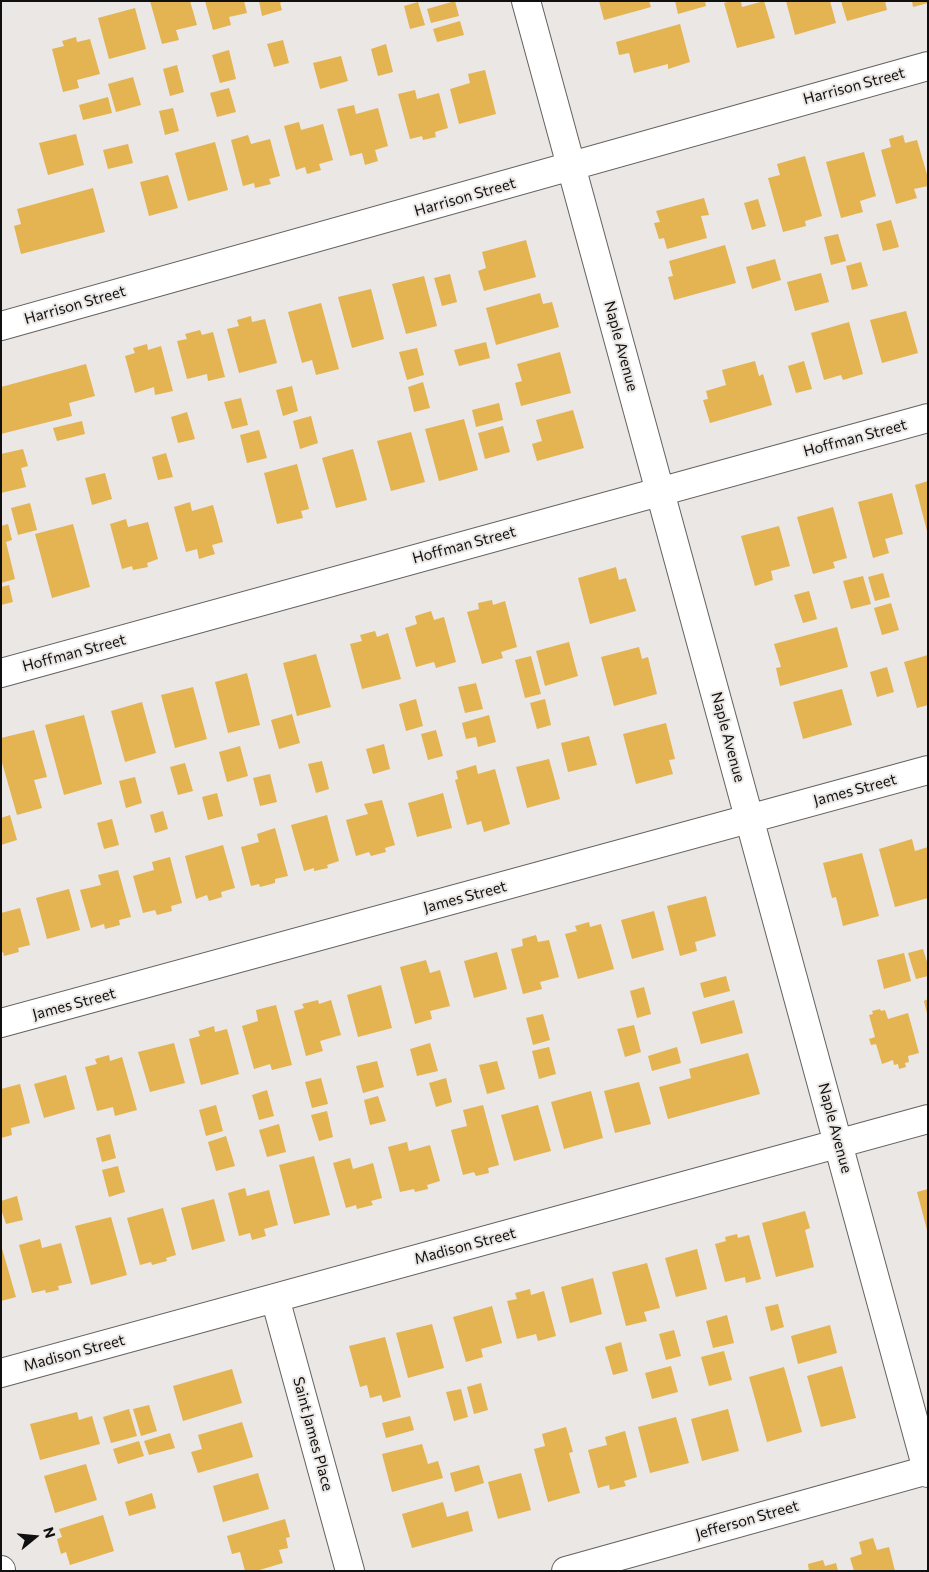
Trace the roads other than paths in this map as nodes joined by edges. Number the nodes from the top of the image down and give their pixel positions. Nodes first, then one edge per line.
1 (526, 1) edge
2 (928, 66) edge
3 (572, 167) junction
4 (1, 326) edge
5 (928, 418) edge
6 (661, 491) junction
7 (1, 673) edge
8 (928, 770) edge
9 (750, 819) junction
10 (1, 1023) edge
11 (928, 1120) edge
12 (839, 1144) junction
13 (275, 1298) junction
14 (1, 1373) edge
15 (928, 1471) edge
16 (350, 1571) edge
17 (566, 1571) edge

1 - 3 street, Naple Avenue
2 - 3 street, Harrison Street
3 - 4 street, Harrison Street
3 - 6 street, Naple Avenue
5 - 6 street, Hoffman Street
6 - 7 street, Hoffman Street
6 - 9 street, Naple Avenue
8 - 9 street, James Street
9 - 10 street, James Street
9 - 12 street, Naple Avenue
11 - 12 street, Madison Street
12 - 13 street, Madison Street
12 - 15 street, Naple Avenue
13 - 14 street, Madison Street
13 - 16 street, Saint James Place
15 - 17 street, Jefferson Street

